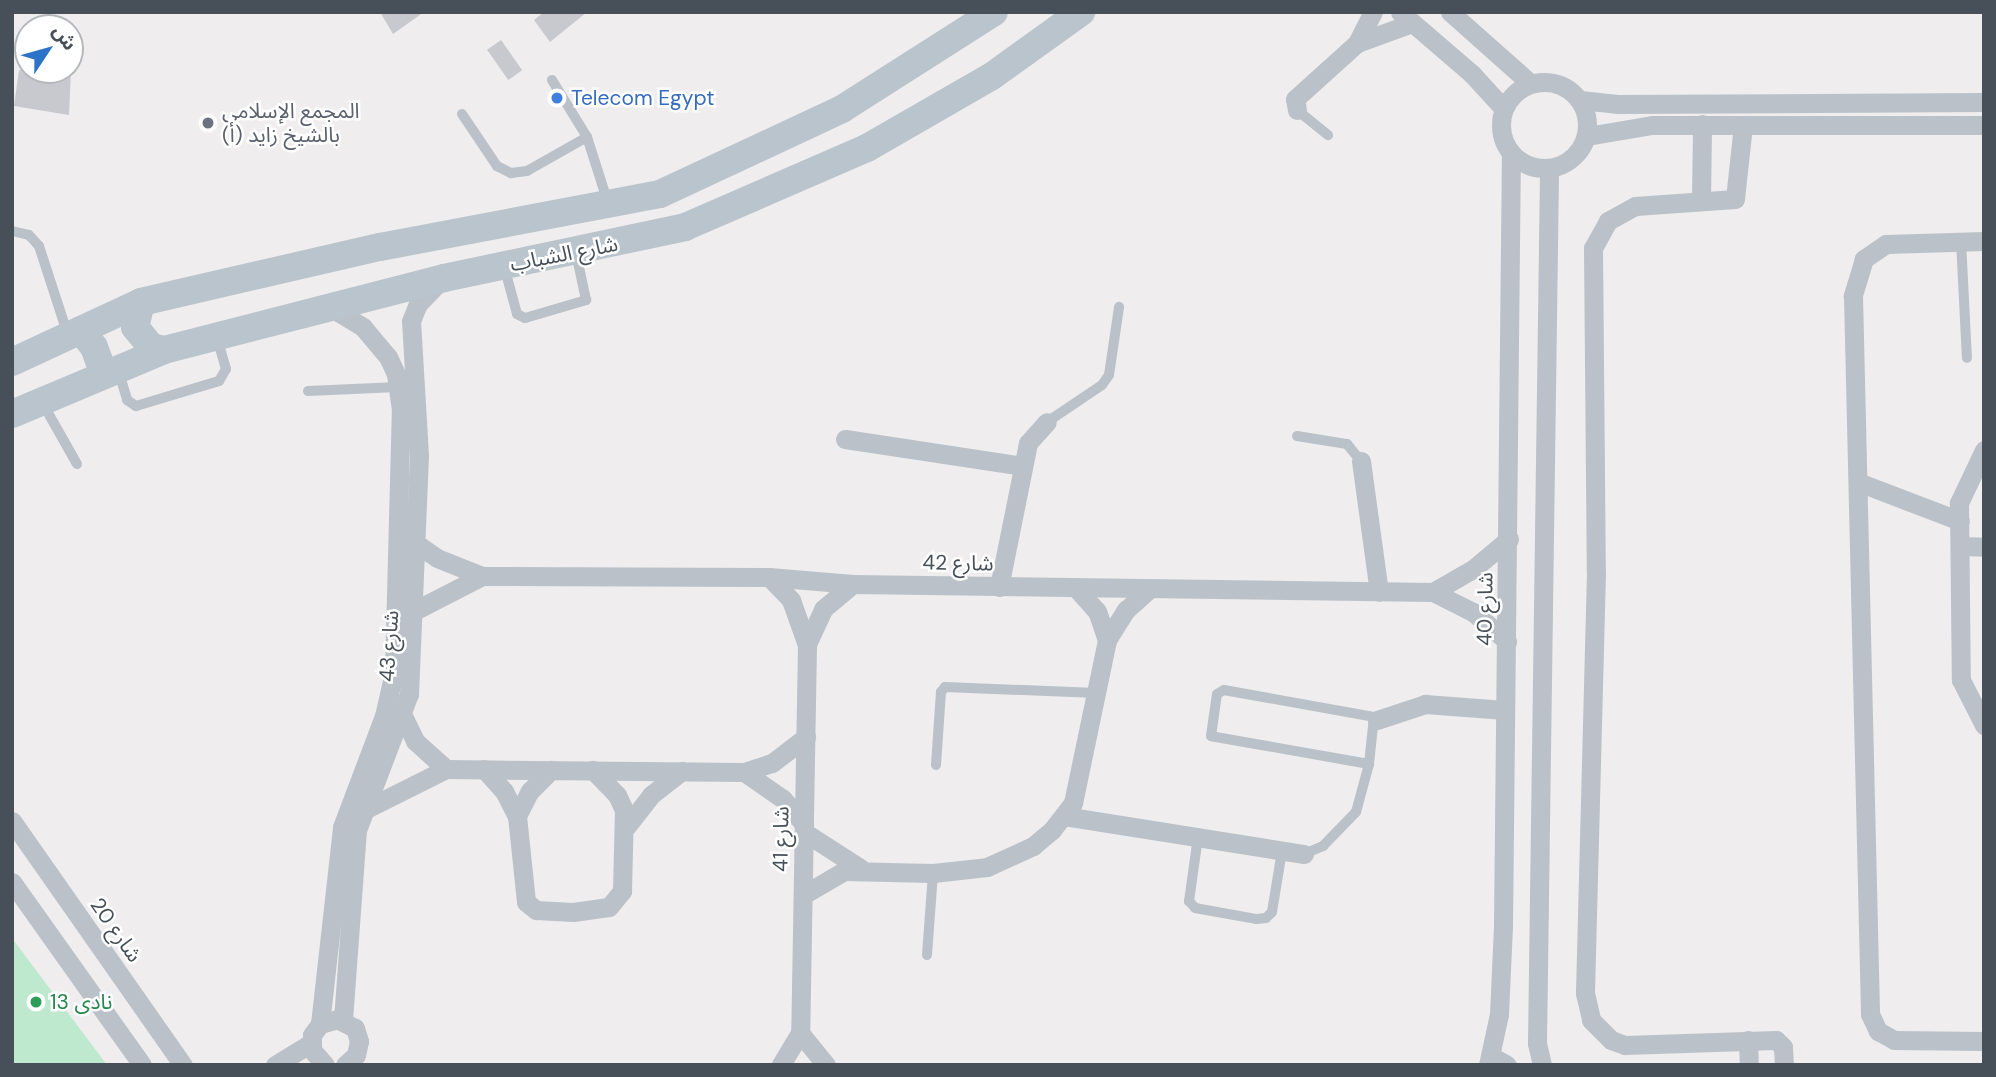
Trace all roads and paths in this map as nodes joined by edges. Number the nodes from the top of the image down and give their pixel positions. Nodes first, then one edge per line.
1 (994, 12) edge
2 (1081, 12) edge
3 (1373, 12) edge
4 (1450, 12) edge
5 (1406, 17) edge
6 (1357, 43) junction
7 (552, 80) dead end
8 (1530, 83) junction
9 (1580, 100) junction
10 (1984, 102) edge
11 (842, 109) junction
12 (1504, 109) junction
13 (1297, 110) joint
14 (461, 114) dead end
15 (1702, 124) junction
16 (1742, 125) junction
17 (1984, 125) edge
18 (1328, 135) dead end
19 (1587, 136) junction
20 (587, 137) junction
21 (867, 148) junction
22 (1511, 153) junction
23 (1549, 168) junction
24 (1702, 199) junction
25 (608, 204) junction
26 (12, 231) edge
27 (1961, 241) junction
28 (1984, 241) edge
29 (576, 251) junction
30 (504, 265) junction
31 (444, 278) junction
32 (141, 302) junction
33 (330, 307) junction
34 (1119, 307) dead end
35 (75, 333) junction
36 (217, 337) junction
37 (164, 350) junction
38 (1968, 358) dead end
39 (12, 362) edge
40 (111, 372) junction
41 (399, 387) junction
42 (308, 391) dead end
43 (42, 401) junction
44 (12, 414) edge
45 (1047, 422) joint
46 (1297, 436) dead end
47 (845, 439) dead end
48 (1984, 450) edge
49 (1361, 461) joint
50 (78, 464) dead end
51 (1023, 466) junction
52 (1857, 482) junction
53 (1960, 521) junction
54 (1509, 539) junction
55 (417, 544) junction
56 (1960, 546) junction
57 (1984, 547) edge
58 (482, 576) junction
59 (769, 577) junction
60 (853, 584) junction
61 (999, 587) junction
62 (1076, 588) junction
63 (1149, 589) junction
64 (1379, 592) junction
65 (1433, 592) junction
66 (414, 611) junction
67 (1107, 640) junction
68 (1507, 641) junction
69 (807, 645) junction
70 (1098, 693) junction
71 (1505, 710) junction
72 (403, 716) junction
73 (1377, 720) junction
74 (1984, 726) edge
75 (806, 737) junction
76 (1369, 764) junction
77 (936, 765) dead end
78 (446, 769) junction
79 (484, 769) junction
80 (551, 770) junction
81 (593, 770) junction
82 (682, 771) junction
83 (744, 772) junction
84 (517, 816) junction
85 (1064, 816) junction
86 (12, 821) edge
87 (354, 823) junction
88 (627, 827) junction
89 (804, 828) junction
90 (1198, 837) junction
91 (1282, 851) junction
92 (1304, 854) joint
93 (860, 868) junction
94 (933, 873) junction
95 (12, 882) edge
96 (803, 895) junction
97 (12, 901) edge
98 (33, 912) junction
99 (927, 955) dead end
100 (343, 1020) junction
101 (320, 1024) junction
102 (800, 1034) junction
103 (1748, 1040) junction
104 (1984, 1041) edge
105 (311, 1043) junction
106 (179, 1059) edge
107 (356, 1061) edge
108 (1495, 1062) edge
109 (320, 1064) edge
110 (1540, 1064) edge
111 (142, 1065) edge
112 (201, 1065) edge
113 (275, 1065) edge
114 (781, 1065) edge
115 (826, 1065) edge
116 (1749, 1065) edge
117 (1784, 1065) edge

1 - 11 street, شارع الشباب
2 - 21 street, شارع الشباب
3 - 6 street
4 - 8 street
5 - 6 street
5 - 12 street
6 - 13 street
7 - 20 lane
8 - 9 street
8 - 12 street
9 - 10 street
9 - 19 street
11 - 21 street
11 - 25 street, شارع الشباب
12 - 22 street
13 - 18 lane
14 - 20 lane
15 - 16 street
15 - 19 street
15 - 24 street
16 - 17 street
16 - 24 street
19 - 23 street
20 - 25 lane
21 - 29 street, شارع الشباب
22 - 23 street
22 - 54 street, شارع 40
23 - 110 street
24 - 103 street
25 - 32 street, شارع الشباب
26 - 35 lane
27 - 28 street
27 - 38 lane
27 - 52 street
29 - 30 street, شارع الشباب
29 - 30 lane
30 - 31 street, شارع الشباب
31 - 33 street, شارع الشباب
31 - 55 street, شارع 43
32 - 35 street, شارع الشباب
32 - 37 street
33 - 36 street, شارع الشباب
33 - 41 street, شارع 43
34 - 45 lane
35 - 39 street, شارع الشباب
35 - 40 street
36 - 37 street, شارع الشباب
36 - 40 lane
37 - 40 street, شارع الشباب
40 - 43 street, شارع الشباب
41 - 42 lane
41 - 87 street, شارع 43
43 - 44 street, شارع الشباب
43 - 50 lane
45 - 51 street
46 - 49 lane
47 - 51 street
48 - 53 street
49 - 64 street
51 - 61 street
52 - 53 street
52 - 104 street
53 - 56 street
54 - 65 street, شارع 42
54 - 68 street, شارع 40
55 - 58 street, شارع 42
55 - 66 street, شارع 43
56 - 57 street
56 - 74 street
58 - 59 street, شارع 42
58 - 66 street, شارع 42
59 - 60 street, شارع 42
59 - 69 street, شارع 41
60 - 61 street, شارع 42
60 - 69 street, شارع 41
61 - 62 street, شارع 42
62 - 63 street, شارع 42
62 - 67 street
63 - 64 street, شارع 42
63 - 67 street
64 - 65 street, شارع 42
65 - 68 street, شارع 42
66 - 72 street, شارع 43
67 - 70 street
68 - 71 street, شارع 40
69 - 75 street, شارع 41
70 - 77 lane
70 - 85 street
71 - 73 street
71 - 108 street, شارع 40
72 - 78 street
72 - 87 street, شارع 43
73 - 76 lane
73 - 76 lane
75 - 83 street
75 - 89 street, شارع 41
76 - 92 lane
78 - 79 street
78 - 87 street
79 - 80 street
79 - 84 street
80 - 81 street
80 - 84 street
81 - 82 street
81 - 88 street
82 - 83 street
82 - 88 street
83 - 89 street
84 - 88 street
85 - 90 street
85 - 94 street
86 - 106 street, شارع 20
87 - 100 street, شارع 43
87 - 101 street, شارع 43
89 - 93 street
89 - 96 street, شارع 41
90 - 91 street
90 - 91 lane
91 - 92 street
93 - 94 street
93 - 96 street
94 - 99 lane
95 - 98 street
96 - 102 street, شارع 41
97 - 98 street
98 - 111 street
100 - 101 street
100 - 107 street
101 - 105 street, شارع 43
102 - 114 street
102 - 115 street
103 - 116 street
103 - 117 street
105 - 109 street
105 - 113 street
106 - 112 street

